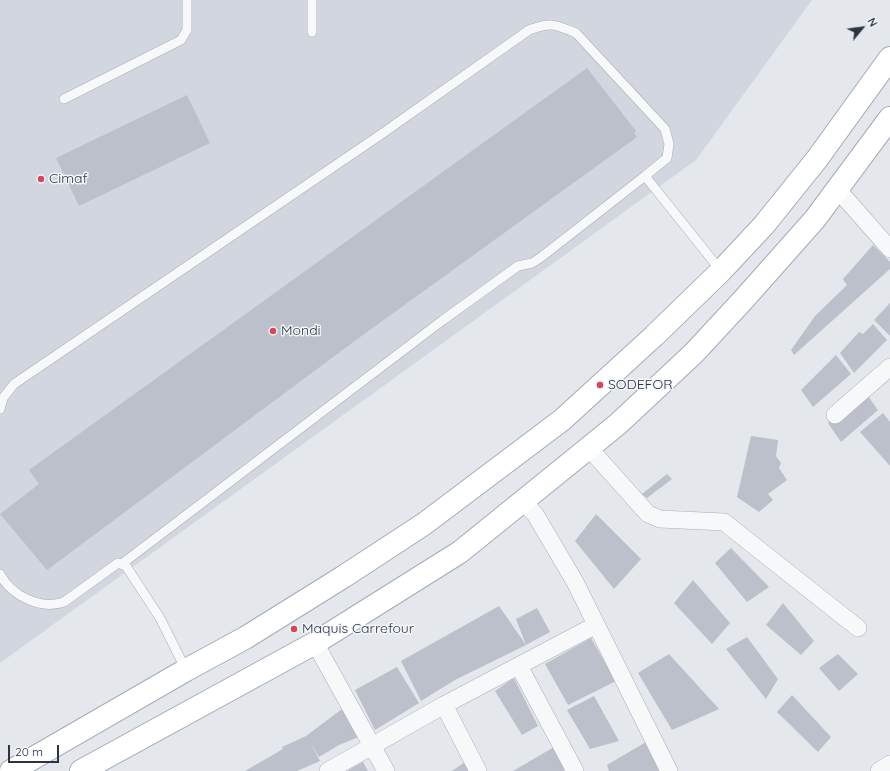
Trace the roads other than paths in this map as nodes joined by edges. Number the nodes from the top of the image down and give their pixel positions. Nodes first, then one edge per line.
1 (187, 0) edge
2 (312, 0) edge
3 (312, 32) dead end
4 (890, 58) edge
5 (64, 99) dead end
6 (890, 118) edge
7 (645, 176) junction
8 (838, 190) junction
9 (890, 249) edge
10 (721, 271) junction
11 (890, 367) edge
12 (0, 409) edge
13 (835, 415) dead end
14 (589, 448) junction
15 (522, 502) junction
16 (122, 563) junction
17 (0, 574) edge
18 (596, 625) junction
19 (858, 628) dead end
20 (315, 643) junction
21 (519, 666) junction
22 (186, 670) junction
23 (444, 706) junction
24 (371, 745) junction
25 (890, 764) edge
26 (11, 771) edge
27 (81, 771) edge
28 (328, 771) edge
29 (386, 771) edge
30 (478, 771) edge
31 (575, 771) edge
32 (669, 771) edge
33 (879, 771) edge

1 - 5 lane
2 - 3 lane
4 - 10 main road
6 - 8 main road
7 - 10 lane
7 - 12 lane
7 - 16 lane
8 - 9 street
8 - 14 main road
10 - 22 main road
11 - 13 street
14 - 15 main road
14 - 19 street
15 - 18 street
15 - 20 main road
16 - 17 lane
16 - 22 lane
18 - 21 street
18 - 32 street
20 - 24 street
20 - 27 main road
21 - 23 street
21 - 31 street
22 - 26 main road
23 - 24 street
23 - 30 street
24 - 28 street
24 - 29 street
25 - 33 street

